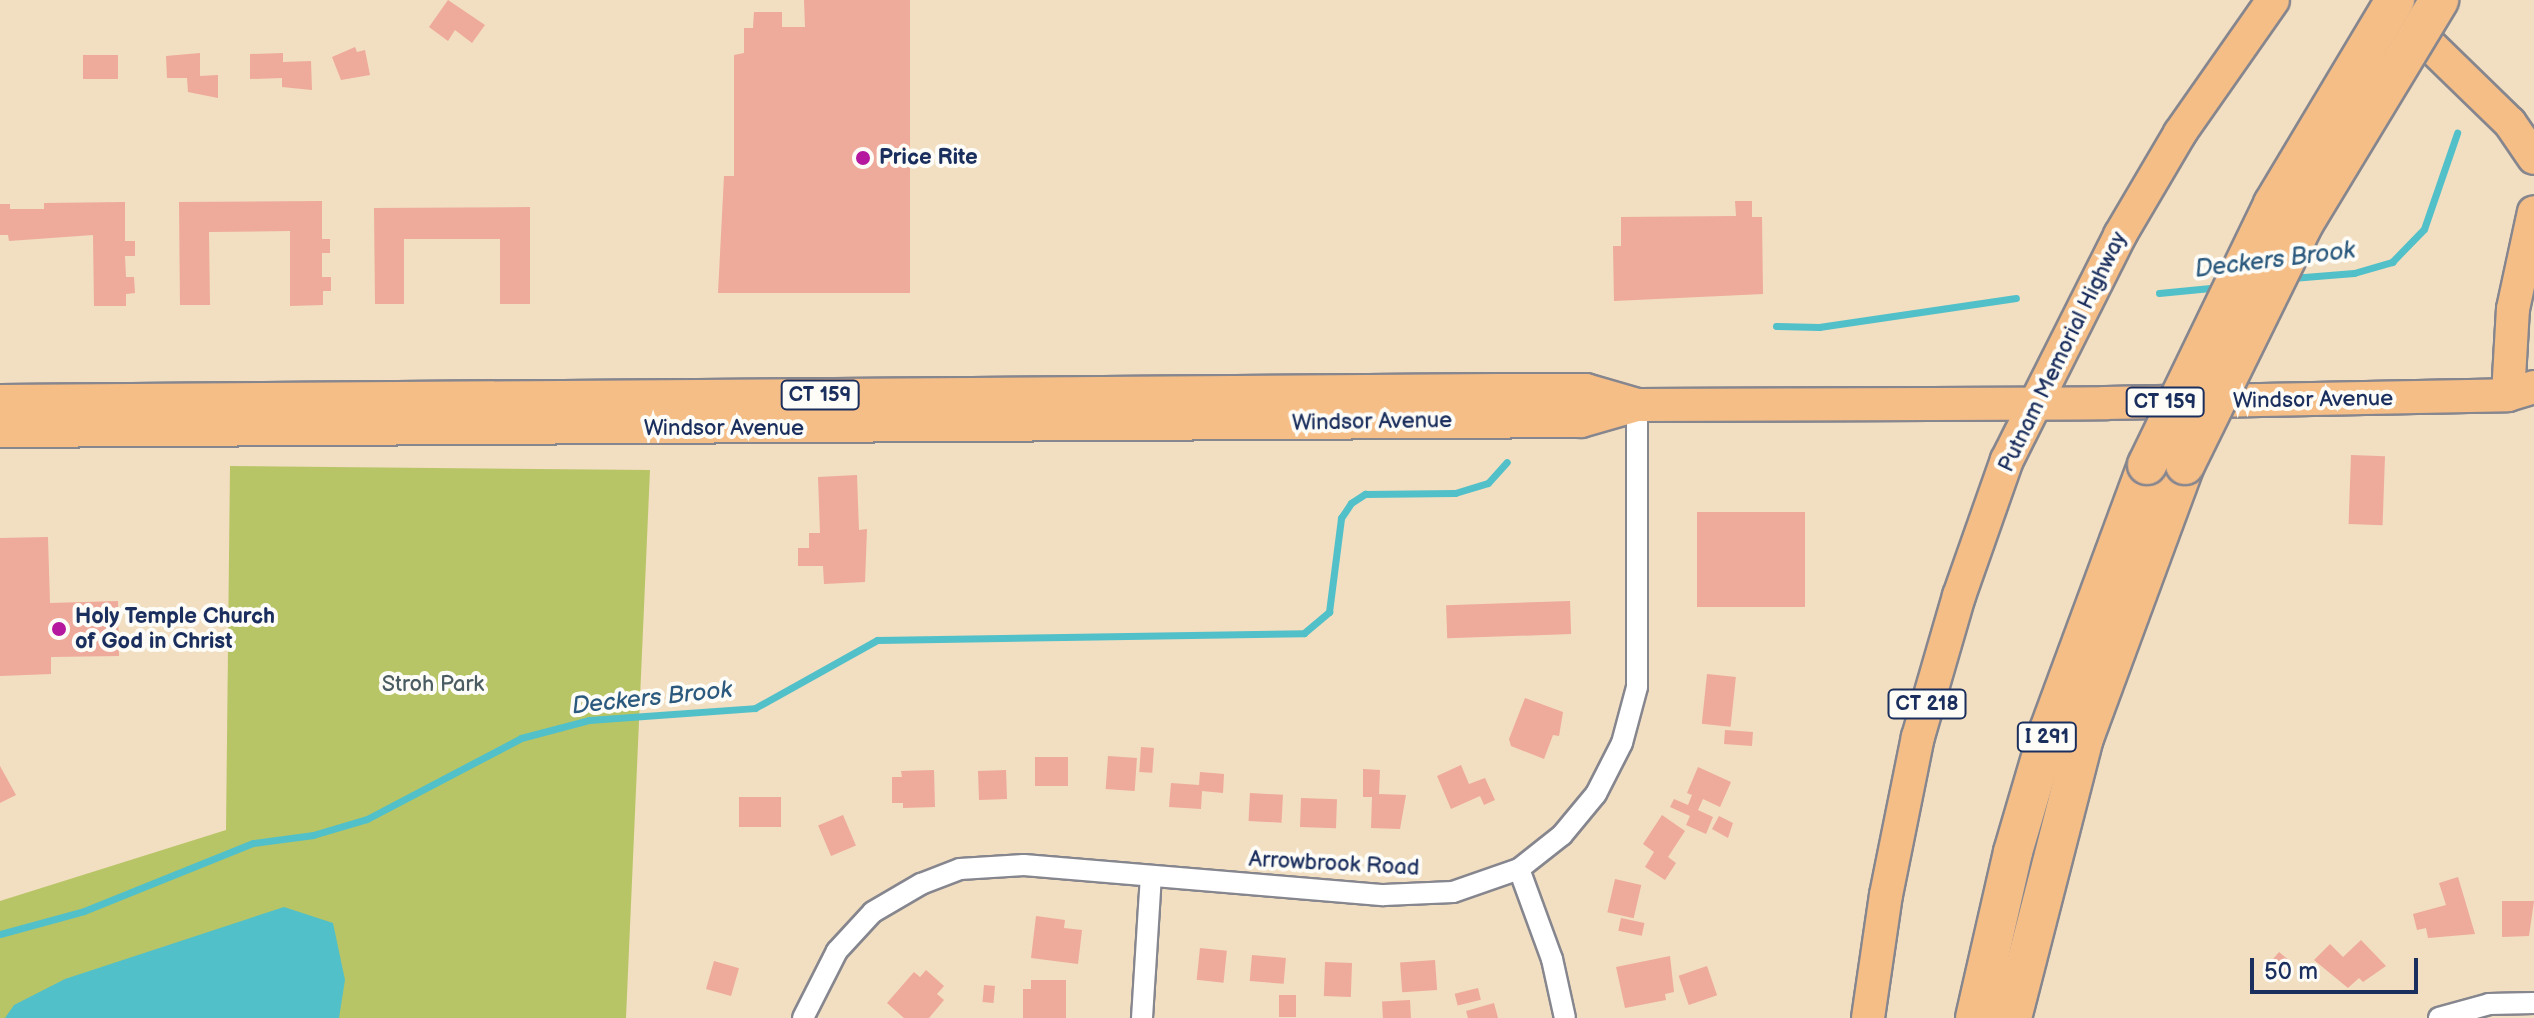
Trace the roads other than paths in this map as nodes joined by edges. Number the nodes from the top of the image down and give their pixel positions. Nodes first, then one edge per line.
1 (2273, 0) edge
2 (2384, 0) edge
3 (2395, 0) edge
4 (2439, 0) edge
5 (2534, 158) edge
6 (2534, 212) edge
7 (923, 394) junction
8 (2525, 395) edge
9 (0, 401) edge
10 (2033, 403) junction
11 (1637, 405) junction
12 (1446, 406) junction
13 (384, 414) junction
14 (125, 415) junction
15 (916, 427) junction
16 (0, 431) edge
17 (1519, 869) junction
18 (1151, 876) junction
19 (2534, 1003) edge
20 (803, 1018) edge
21 (1142, 1018) edge
22 (1565, 1018) edge
23 (1868, 1018) edge
24 (1975, 1018) edge
25 (2012, 1018) edge
26 (2439, 1018) edge

1 - 10 main road, Putnam Memorial Highway
2 - 5 main road
3 - 24 highway, I 291, bridge
4 - 25 highway, I 291, bridge
6 - 8 main road
7 - 12 main road, Windsor Avenue / CT 159
7 - 13 main road, Windsor Avenue / CT 159
7 - 15 main road
8 - 10 main road, Windsor Avenue / CT 159
9 - 14 main road, Windsor Avenue / CT 159
10 - 11 main road, Windsor Avenue / CT 159
10 - 23 main road, Putnam Memorial Highway / CT 218
11 - 12 main road, Windsor Avenue / CT 159
11 - 17 street, Arrowbrook Road
12 - 15 main road, Windsor Avenue / CT 159
13 - 14 main road, Windsor Avenue / CT 159
13 - 15 main road, Windsor Avenue / CT 159
14 - 16 main road, Windsor Avenue / CT 159
17 - 18 street, Arrowbrook Road
17 - 22 street
18 - 20 street, Arrowbrook Road
18 - 21 street
19 - 26 street

